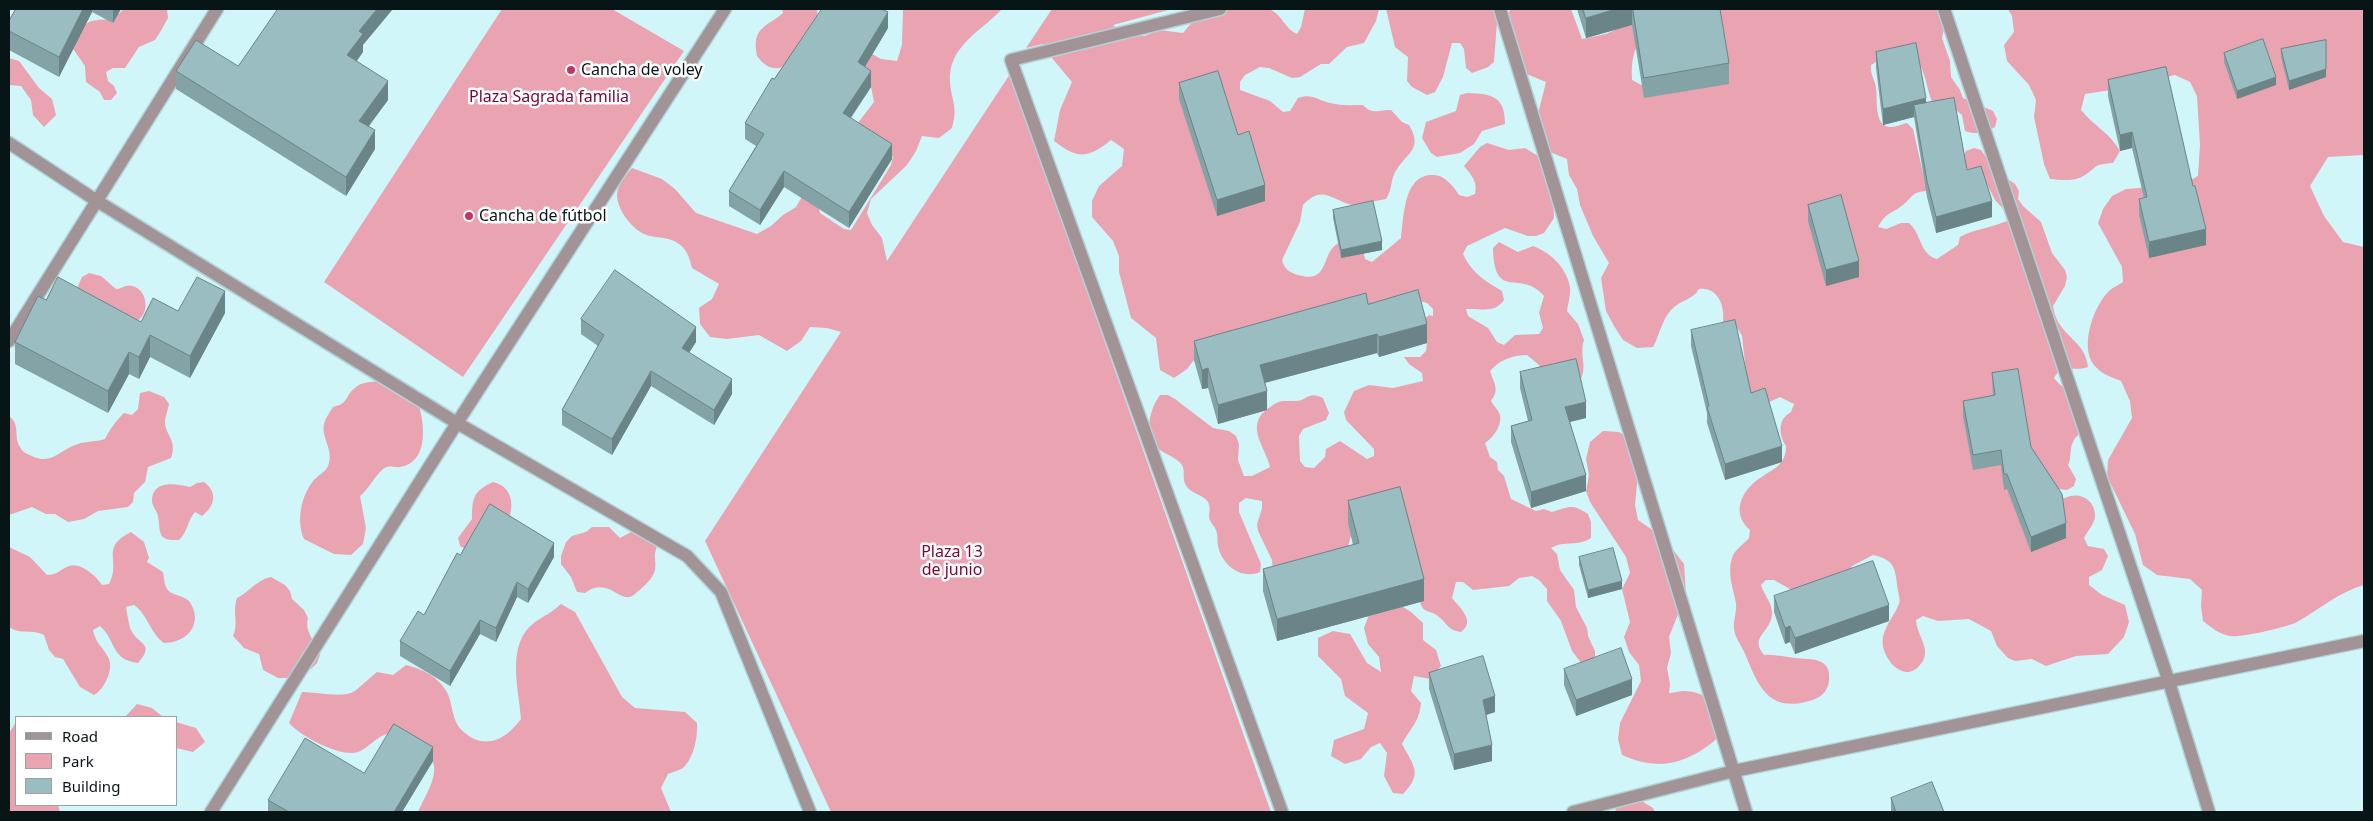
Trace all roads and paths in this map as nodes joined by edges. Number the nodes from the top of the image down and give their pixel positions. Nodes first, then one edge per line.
1 (217, 9) edge
2 (725, 9) edge
3 (1220, 9) edge
4 (1500, 9) edge
5 (1944, 9) edge
6 (9, 143) edge
7 (97, 200) junction
8 (9, 341) edge
9 (457, 423) junction
10 (2364, 641) edge
11 (2168, 682) junction
12 (1734, 771) junction
13 (211, 812) edge
14 (810, 812) edge
15 (1282, 812) edge
16 (1573, 812) edge
17 (1746, 812) edge
18 (2209, 812) edge

1 - 7 street
2 - 9 street
3 - 15 street
4 - 12 street
5 - 11 street
6 - 7 street
7 - 8 street
7 - 9 street
9 - 13 street
9 - 14 street
10 - 11 street
11 - 12 street
11 - 18 street
12 - 16 street
12 - 17 street

